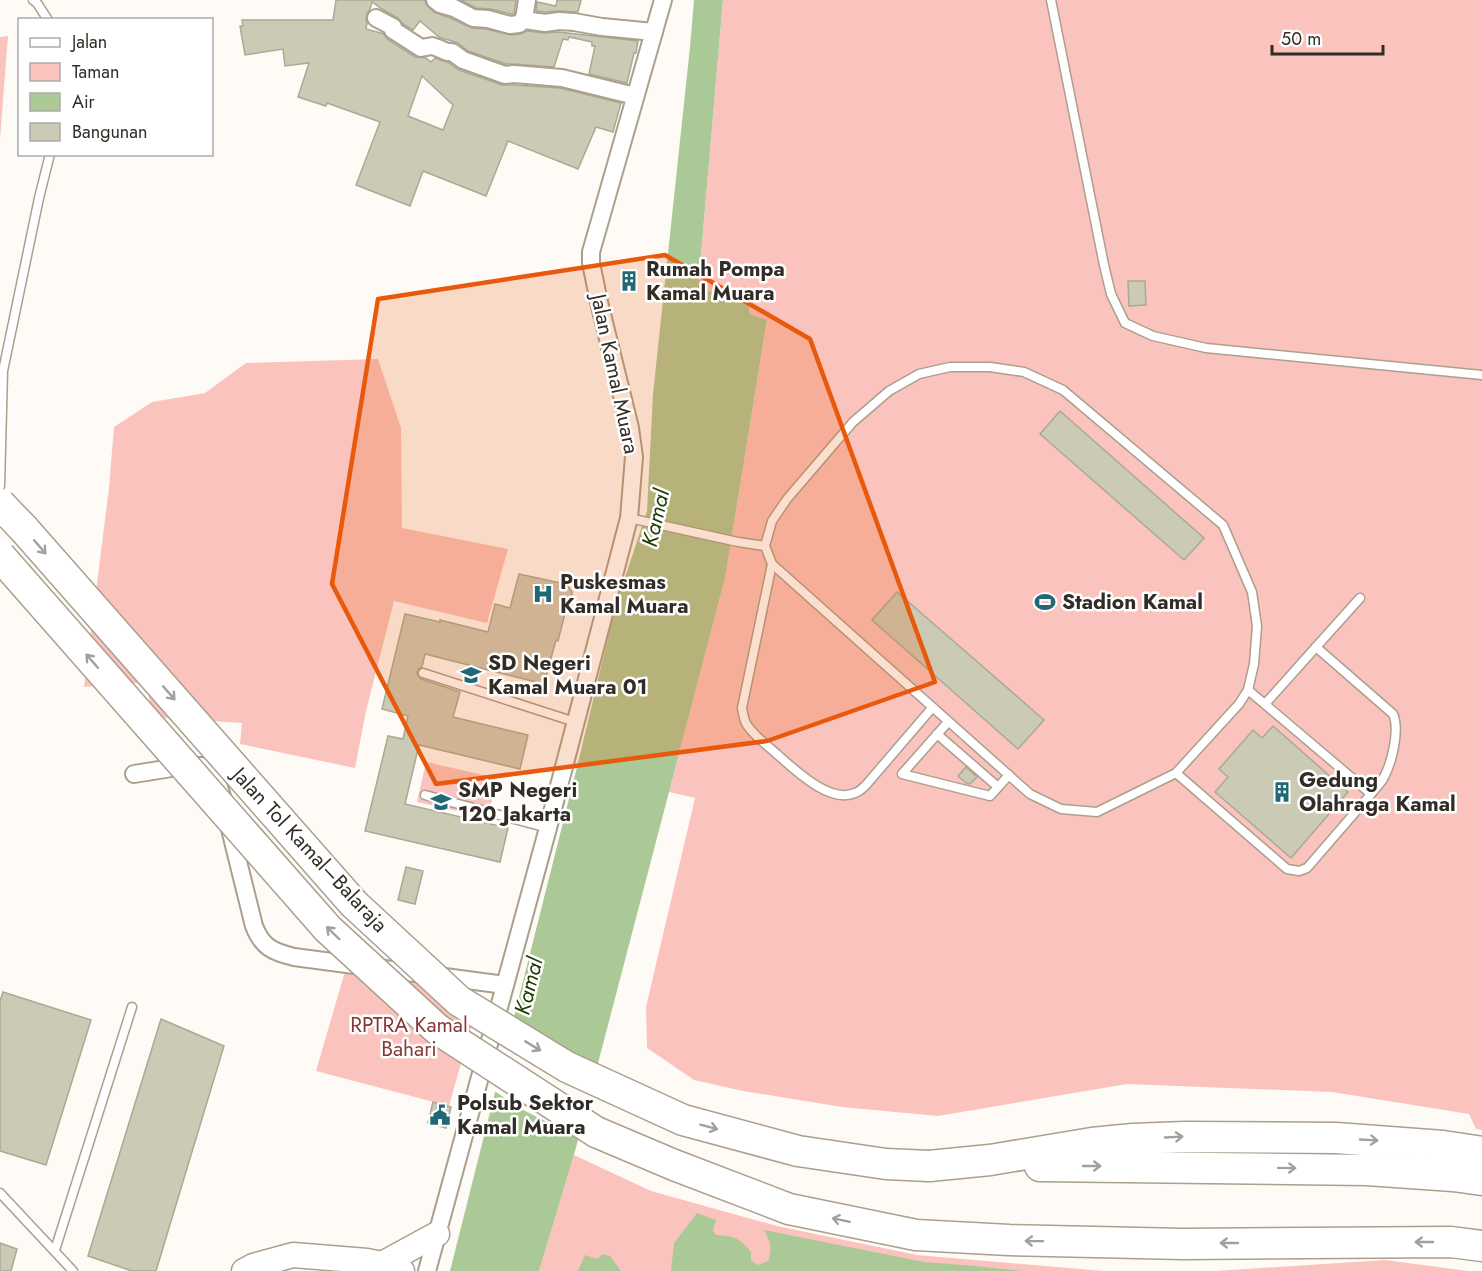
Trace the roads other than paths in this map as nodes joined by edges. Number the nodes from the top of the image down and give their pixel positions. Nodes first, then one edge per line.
1 (33, 0) edge
2 (435, 0) edge
3 (527, 0) edge
4 (663, 0) edge
5 (1051, 0) edge
6 (47, 18) edge
7 (376, 18) dead end
8 (524, 19) junction
9 (654, 32) junction
10 (635, 96) junction
11 (50, 156) edge
12 (1482, 375) edge
13 (0, 486) edge
14 (0, 504) edge
15 (634, 518) junction
16 (765, 546) junction
17 (0, 556) edge
18 (772, 564) junction
19 (1359, 598) dead end
20 (1316, 647) junction
21 (423, 673) dead end
22 (1248, 690) junction
23 (1265, 704) junction
24 (932, 708) junction
25 (575, 722) junction
26 (948, 722) junction
27 (937, 734) junction
28 (1176, 773) junction
29 (134, 774) dead end
30 (1009, 775) junction
31 (998, 787) junction
32 (1371, 794) junction
33 (425, 795) dead end
34 (548, 828) junction
35 (505, 985) junction
36 (132, 1008) dead end
37 (1482, 1152) edge
38 (929, 1166) junction
39 (1482, 1180) edge
40 (0, 1193) edge
41 (437, 1234) junction
42 (1482, 1246) edge
43 (55, 1250) junction
44 (381, 1267) edge
45 (74, 1271) edge
46 (244, 1271) edge
47 (427, 1271) edge

1 - 6 lane
2 - 8 street
3 - 8 street
4 - 9 street, Jalan Kamal Muara
5 - 12 lane
7 - 10 street
8 - 9 street
9 - 10 street, Jalan Kamal Muara
10 - 15 street, Jalan Kamal Muara
11 - 13 lane
14 -> 38 highway, Jalan Tol Kamal–Balaraja, bridge
15 - 16 lane
15 - 25 street, Jalan Kamal Muara
16 - 18 lane
16 - 22 lane
42 -> 17 highway, Jalan Tol Kamal–Balaraja, bridge
18 - 24 lane
18 - 24 lane
19 - 20 lane
20 - 23 lane
20 - 32 lane
21 - 25 lane
22 - 23 lane
22 - 28 lane
23 - 32 lane
24 - 26 lane
25 - 34 street, Jalan Kamal Muara
26 - 27 lane
26 - 30 lane
27 - 31 lane
27 - 31 lane
28 - 30 lane
28 - 32 lane
29 - 35 street
30 - 31 lane
33 - 34 lane
34 - 35 street, Jalan Kamal Muara
35 - 41 street, Jalan Kamal Muara
36 - 43 lane
38 -> 37 highway
38 -> 39 highway
40 - 43 lane
41 - 44 main road
41 - 47 street, Jalan Kamal Muara
43 - 45 lane
44 - 46 main road

